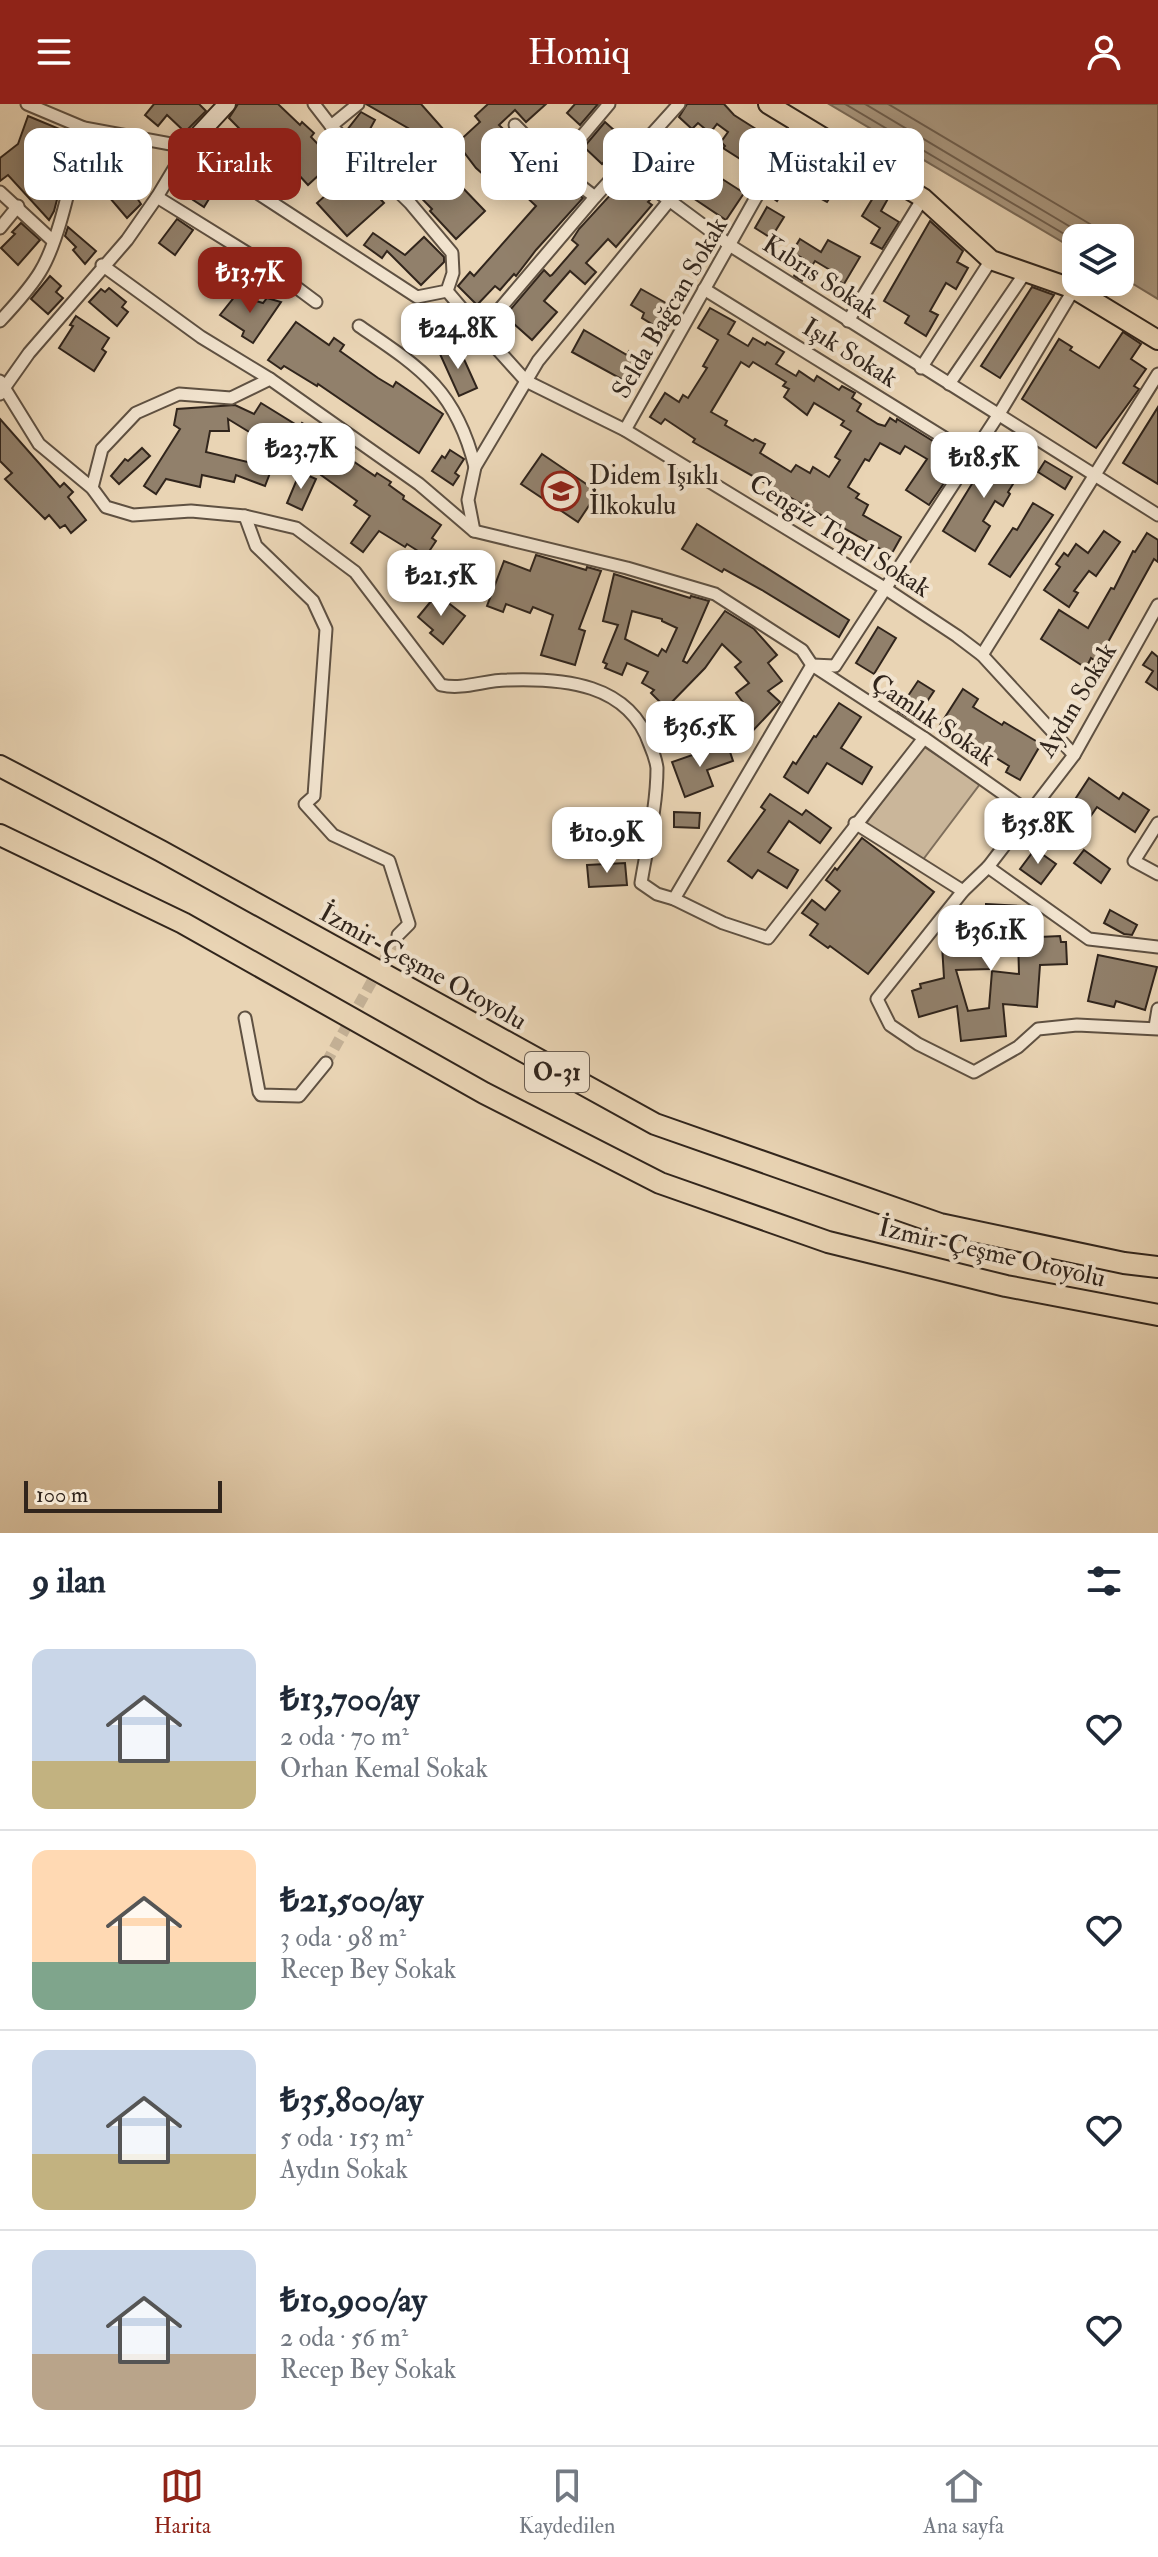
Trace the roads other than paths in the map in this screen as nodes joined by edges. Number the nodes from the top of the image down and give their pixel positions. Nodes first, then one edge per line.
1 (27, 104) edge
2 (314, 104) edge
3 (358, 104) edge
4 (609, 104) edge
5 (679, 104) edge
6 (768, 104) edge
7 (221, 106) edge
8 (798, 123) junction
9 (515, 125) dead end
10 (331, 126) junction
11 (84, 128) edge
12 (203, 128) edge
13 (518, 128) edge
14 (657, 128) edge
15 (806, 128) edge
16 (587, 130) edge
17 (168, 179) edge
18 (603, 188) edge
19 (587, 191) edge
20 (0, 192) edge
21 (157, 197) junction
22 (595, 197) junction
23 (924, 199) edge
24 (64, 200) edge
25 (269, 200) edge
26 (922, 200) edge
27 (669, 201) joint
28 (18, 206) junction
29 (0, 228) edge
30 (53, 241) junction
31 (731, 246) junction
32 (991, 260) junction
33 (102, 265) junction
34 (1025, 273) junction
35 (1062, 285) edge
36 (704, 289) junction
37 (447, 291) junction
38 (1070, 296) edge
39 (1086, 296) edge
40 (316, 302) dead end
41 (0, 321) edge
42 (848, 321) junction
43 (359, 326) dead end
44 (481, 331) junction
45 (1158, 340) edge
46 (921, 368) junction
47 (1158, 374) edge
48 (270, 379) junction
49 (526, 381) junction
50 (949, 384) junction
51 (2, 388) edge
52 (999, 414) junction
53 (625, 430) junction
54 (972, 455) junction
55 (475, 467) junction
56 (1094, 474) junction
57 (92, 488) junction
58 (1158, 515) edge
59 (245, 516) junction
60 (474, 531) junction
61 (886, 589) junction
62 (1158, 605) edge
63 (982, 655) junction
64 (812, 665) junction
65 (924, 738) junction
66 (1074, 755) junction
67 (0, 766) edge
68 (1029, 812) junction
69 (855, 823) junction
70 (1158, 823) edge
71 (0, 835) edge
72 (988, 867) junction
73 (1158, 874) edge
74 (963, 891) junction
75 (674, 899) junction
76 (398, 935) tunnel mouth
77 (1158, 947) edge
78 (1158, 1009) edge
79 (245, 1018) dead end
80 (1156, 1028) edge
81 (326, 1063) tunnel mouth
82 (1158, 1267) edge
83 (1158, 1315) edge

1 - 11 street
2 - 10 street
3 - 10 street
4 - 16 street
5 - 14 street
6 - 8 main road
7 - 12 street
8 - 15 main road
8 - 31 street, Selda Bağcan Sokak
9 - 13 street
10 - 37 street
17 - 21 street
18 - 22 street
19 - 22 street
20 - 28 street
21 - 33 street
21 - 40 street
22 - 44 street
23 - 32 main road
24 - 30 street
25 - 37 street
26 - 42 street
27 - 31 street, Kıbrıs Sokak
27 - 49 street
28 - 29 street
28 - 30 street
30 - 41 street
31 - 36 street, Selda Bağcan Sokak
31 - 42 street, Kıbrıs Sokak
32 - 34 main road
32 - 46 street
33 - 48 street
33 - 51 street
34 - 35 main road
34 - 50 street
36 - 53 street, Selda Bağcan Sokak
36 - 54 street, Işık Sokak
37 - 44 street, Cengiz Topel Sokak
38 - 52 street
39 - 45 main road
42 - 46 street, Kıbrıs Sokak
43 - 55 street
44 - 49 street, Cengiz Topel Sokak
46 - 50 street, Kıbrıs Sokak
47 - 56 street
48 - 57 street
48 - 60 street
49 - 53 street, Cengiz Topel Sokak
49 - 55 street
50 - 52 street, Kıbrıs Sokak
51 - 57 street
52 - 54 street
52 - 56 street, Kıbrıs Sokak
53 - 61 street, Cengiz Topel Sokak
54 - 61 street
55 - 60 street
56 - 58 street, Kıbrıs Sokak
56 - 63 street
57 - 59 street
59 - 75 street
59 - 76 street
60 - 64 street, Çamlık Sokak
61 - 63 street, Cengiz Topel Sokak
61 - 64 street
62 - 66 street, Aydın Sokak
63 - 66 street, Cengiz Topel Sokak
64 - 65 street, Çamlık Sokak
64 - 75 street
65 - 68 street, Çamlık Sokak
65 - 69 street
66 - 68 street, Aydın Sokak
67 - 82 highway, İzmir-Çeşme Otoyolu / O-31
68 - 72 street, Aydın Sokak
69 - 74 street
69 - 75 street
70 - 73 street
71 - 83 highway, İzmir-Çeşme Otoyolu / O-31
72 - 74 street, Aydın Sokak
72 - 77 street
74 - 80 street, Aydın Sokak
78 - 80 street
79 - 81 street

